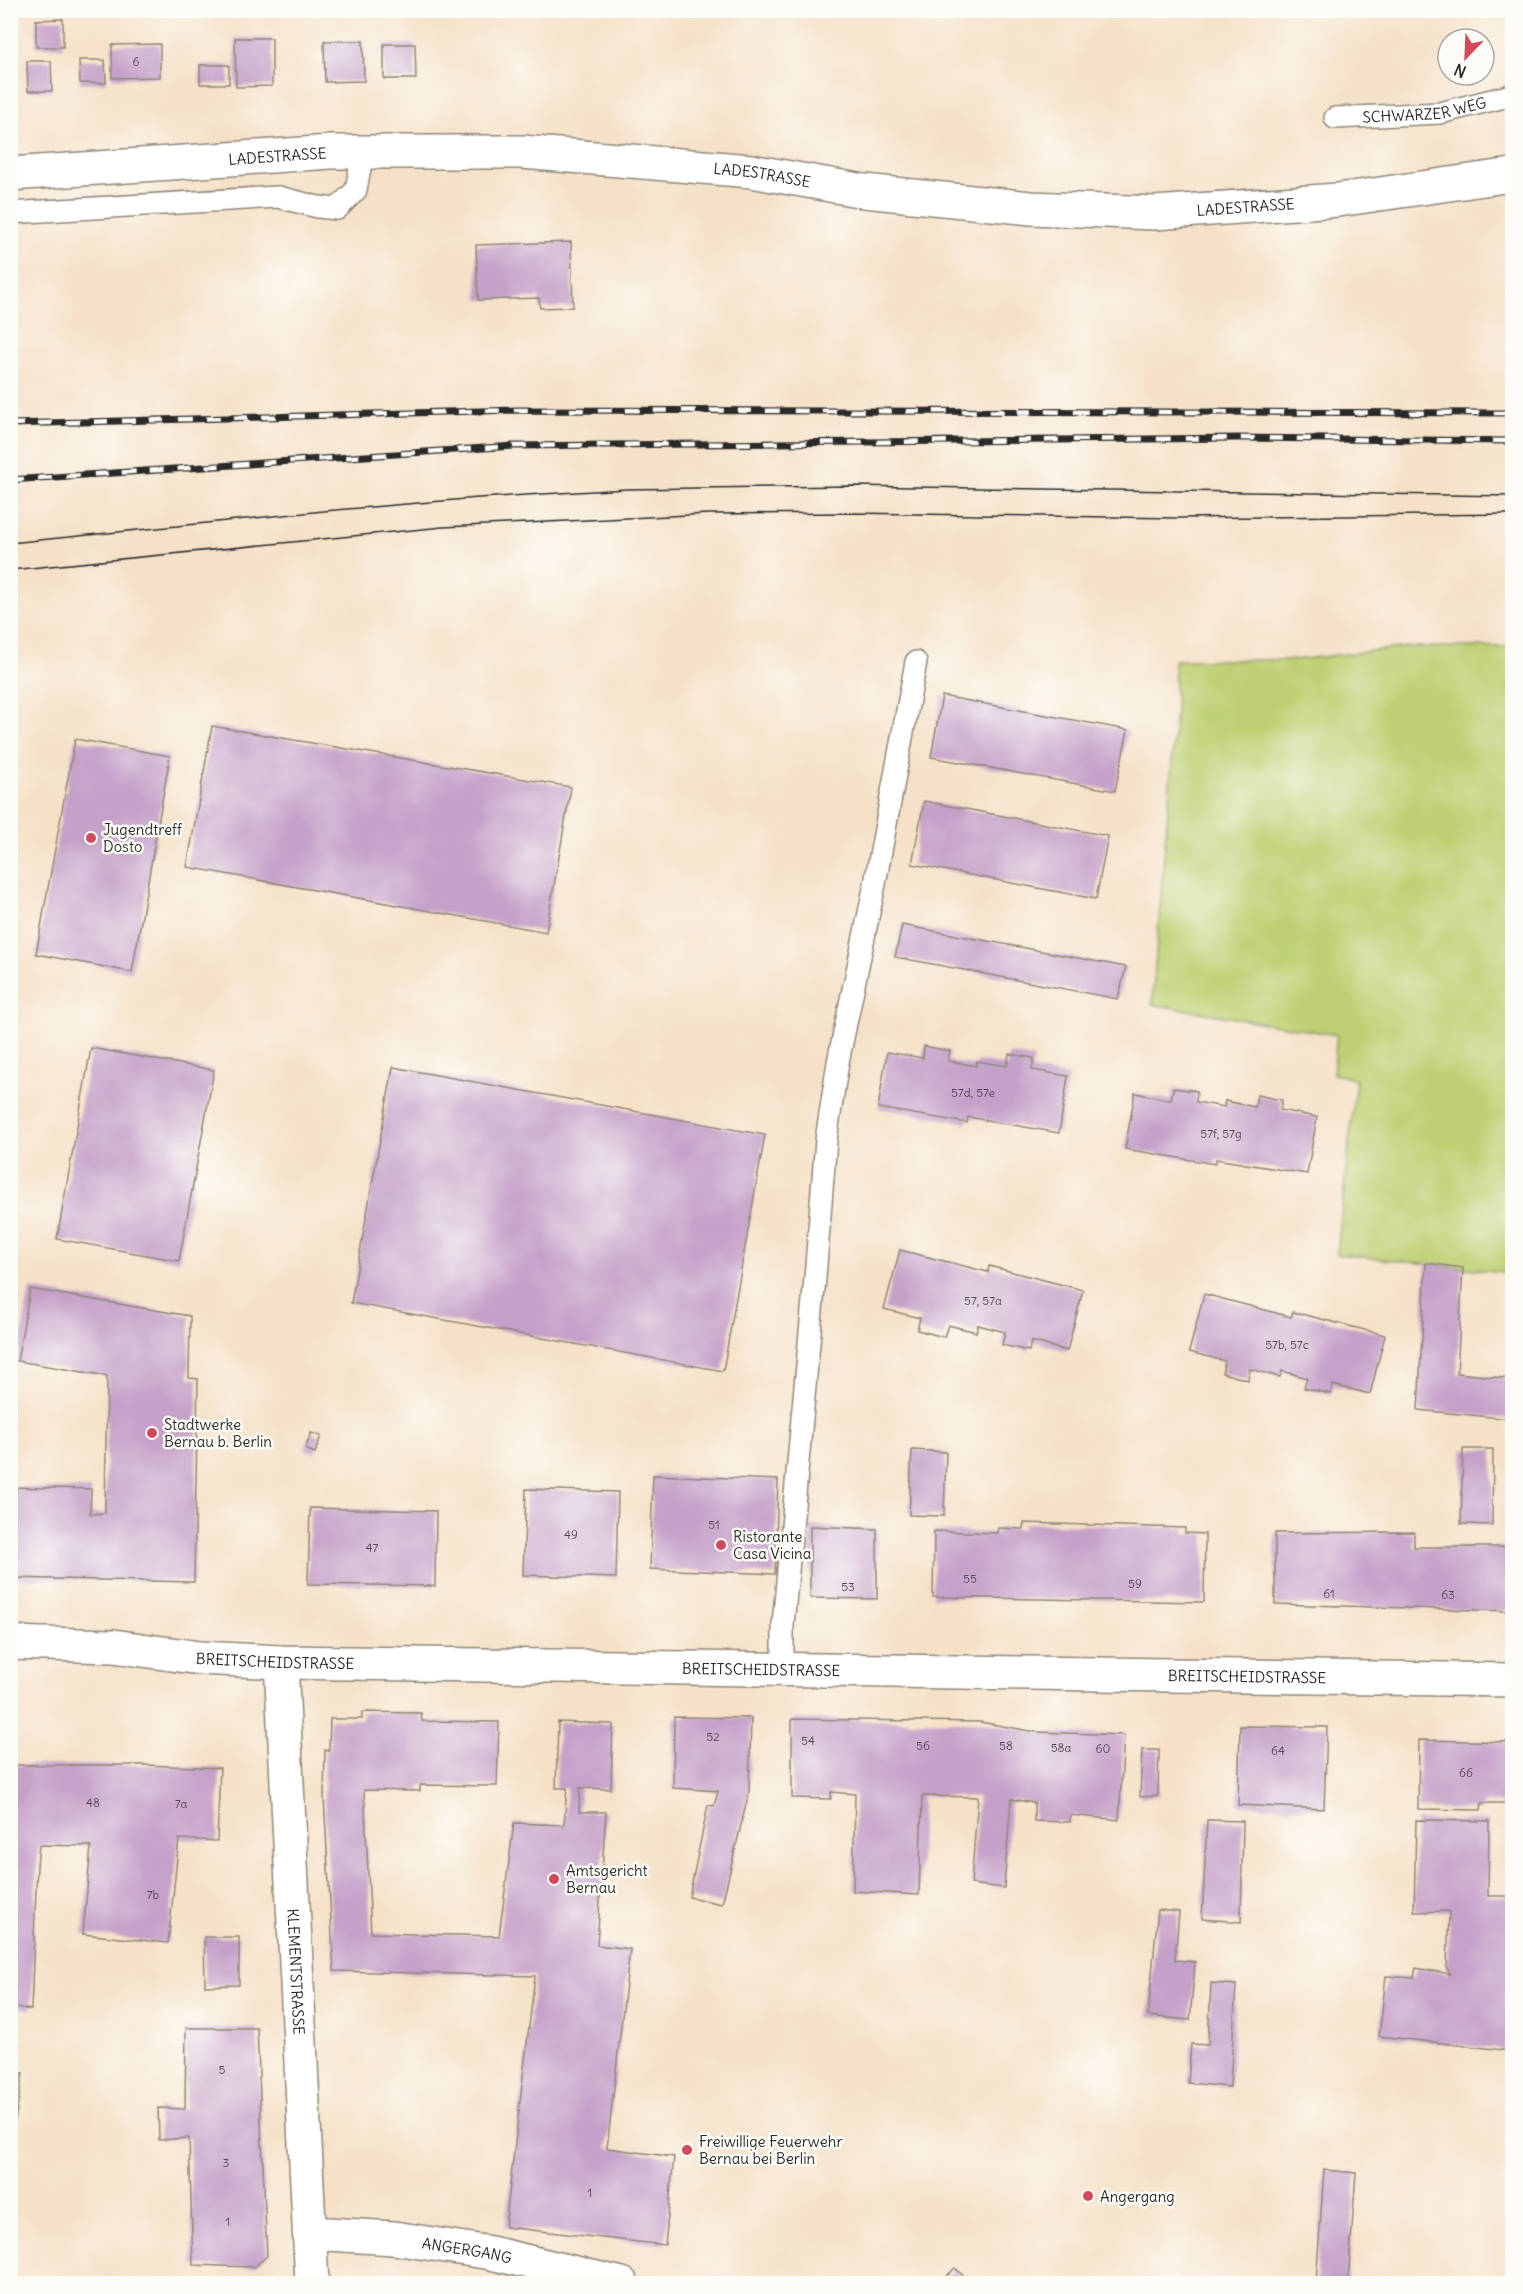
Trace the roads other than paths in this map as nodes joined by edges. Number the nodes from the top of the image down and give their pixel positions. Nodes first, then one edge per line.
1 (1512, 94) edge
2 (1335, 118) dead end
3 (363, 152) junction
4 (10, 174) edge
5 (1512, 176) edge
6 (10, 213) edge
7 (916, 662) dead end
8 (10, 1643) edge
9 (281, 1662) junction
10 (783, 1668) junction
11 (1512, 1680) edge
12 (310, 2234) junction
13 (312, 2283) edge
14 (622, 2283) edge

1 - 2 lane, SCHWARZER WEG
3 - 4 street, LADESTRASSE
3 - 5 street, LADESTRASSE
3 - 6 lane
7 - 10 lane
8 - 9 street, BREITSCHEIDSTRASSE
9 - 10 street, BREITSCHEIDSTRASSE
9 - 12 street, KLEMENTSTRASSE
10 - 11 street, BREITSCHEIDSTRASSE
12 - 13 street, KLEMENTSTRASSE
12 - 14 street, ANGERGANG

